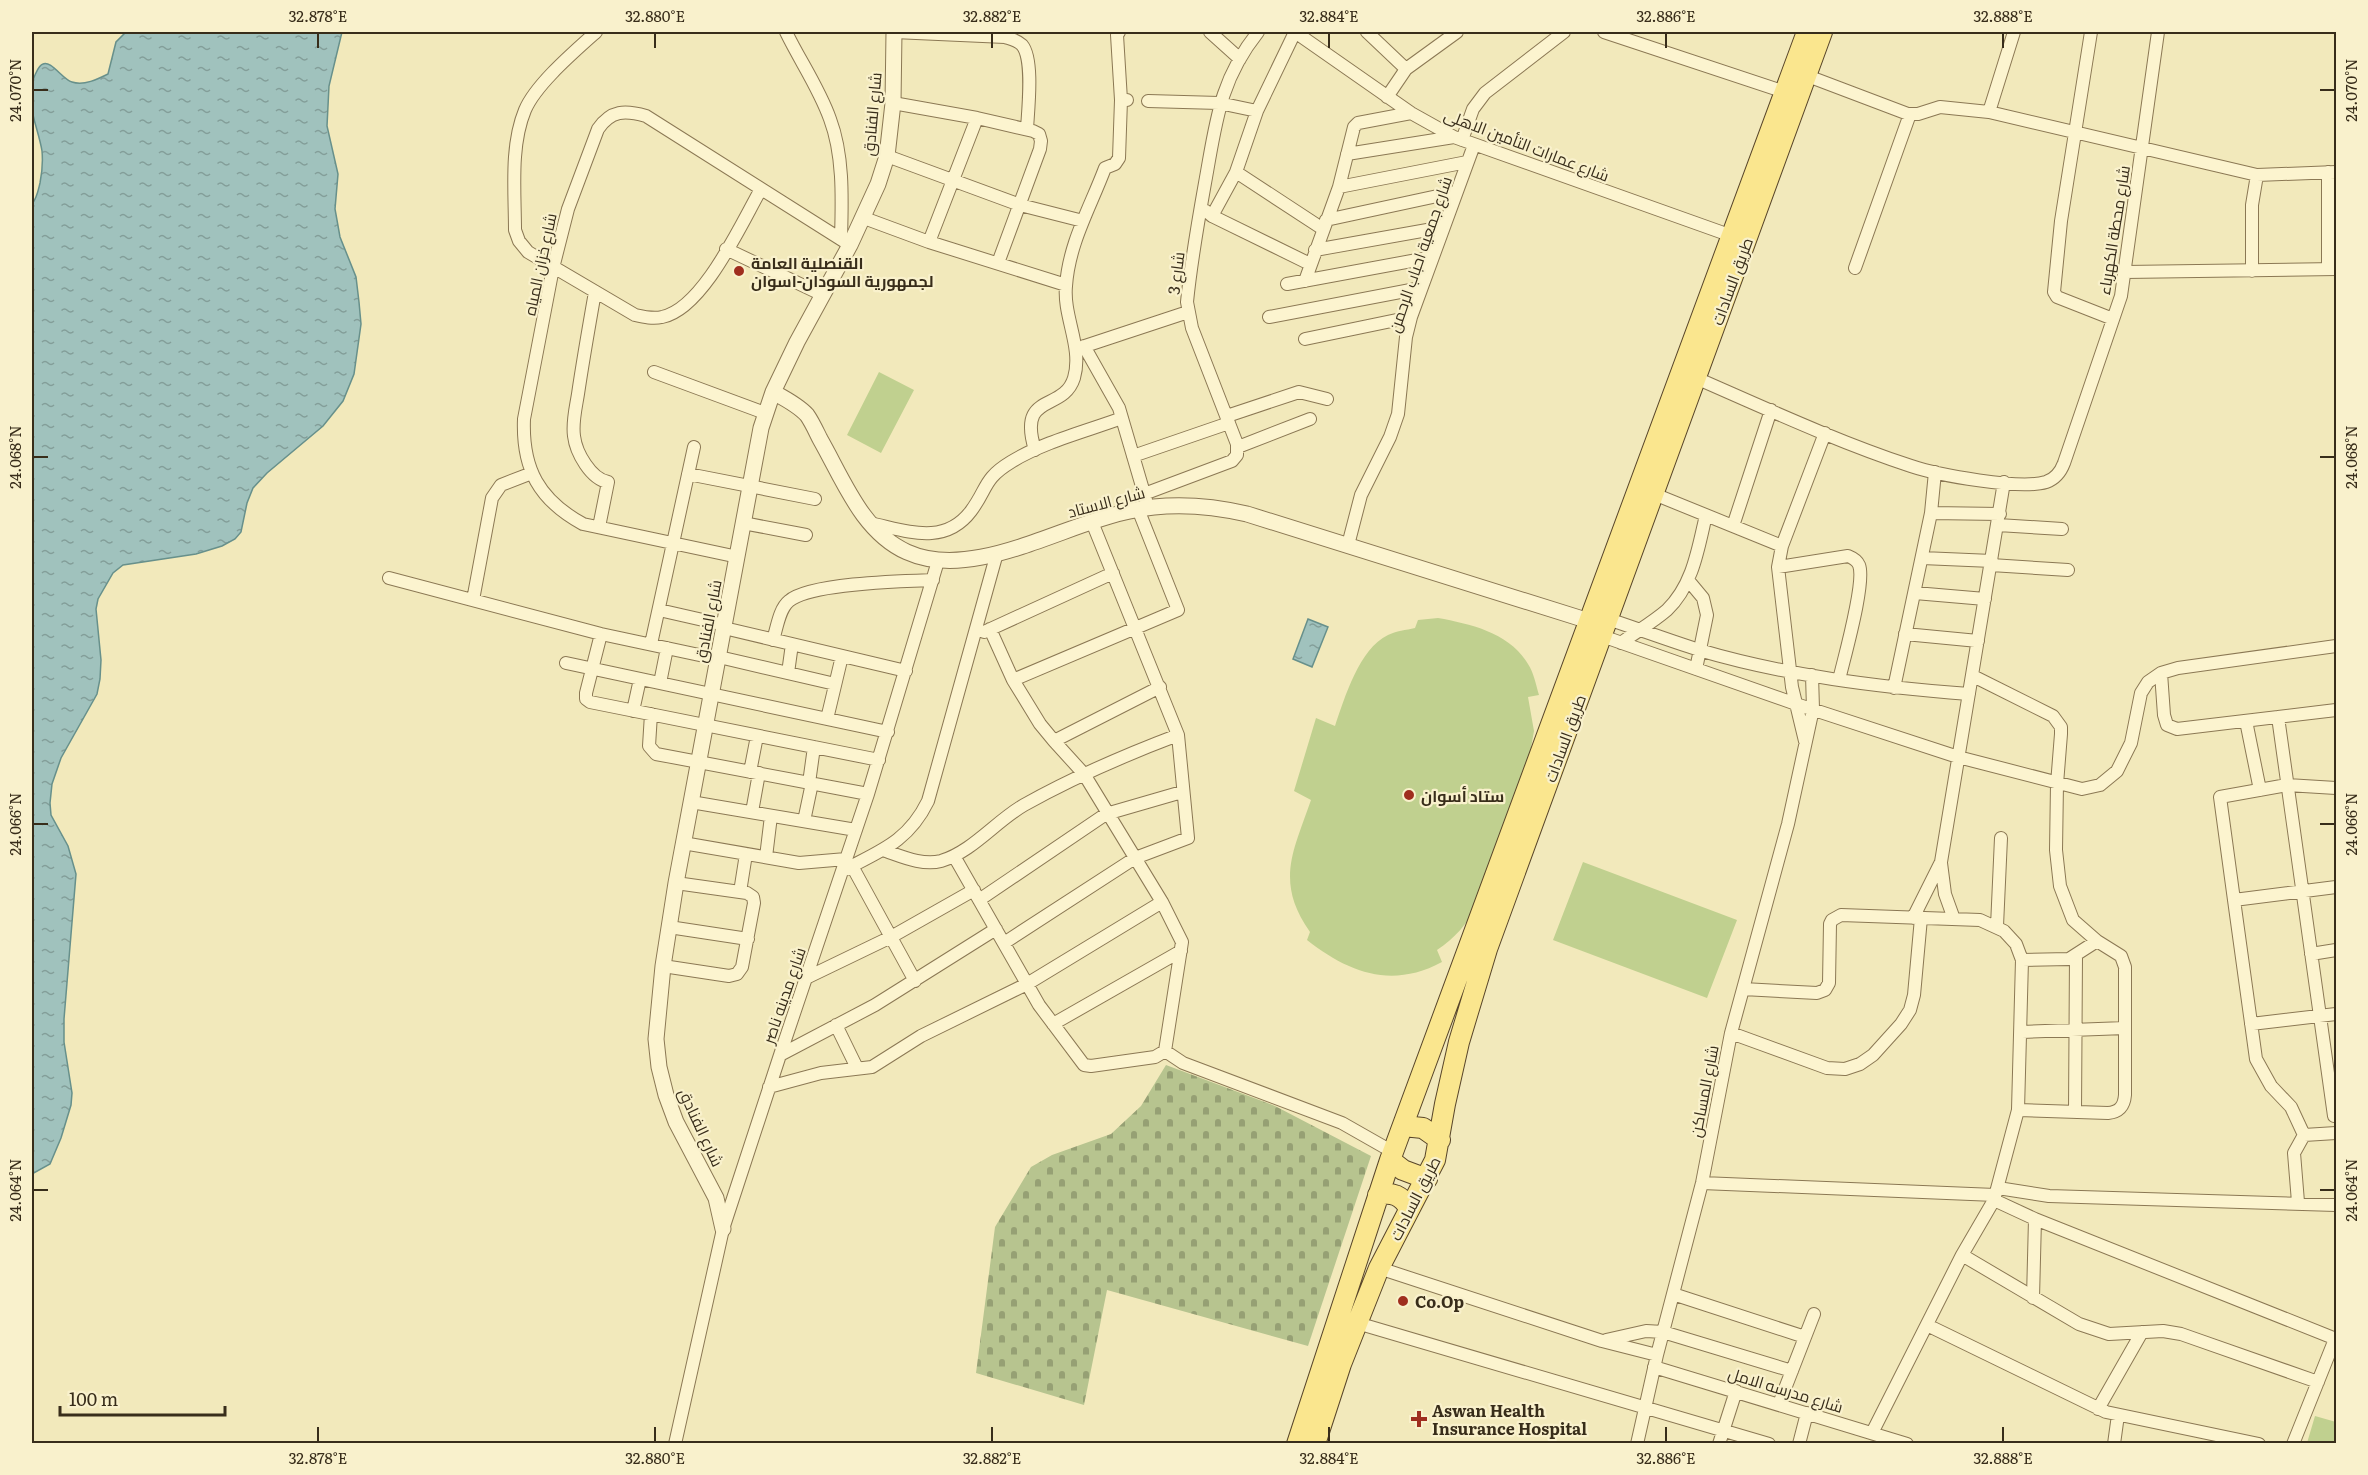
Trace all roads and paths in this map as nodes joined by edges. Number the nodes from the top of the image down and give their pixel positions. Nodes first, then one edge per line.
1 (596, 32) edge
2 (786, 32) edge
3 (894, 32) edge
4 (1119, 32) edge
5 (1210, 32) edge
6 (1258, 32) edge
7 (1295, 32) edge
8 (1367, 32) edge
9 (1457, 32) edge
10 (1564, 32) edge
11 (1604, 32) edge
12 (1807, 32) edge
13 (1822, 32) edge
14 (2014, 32) edge
15 (2091, 32) edge
16 (2158, 32) edge
17 (1240, 59) junction
18 (1406, 69) junction
19 (1806, 75) junction
20 (1785, 92) junction
21 (1387, 97) junction
22 (1148, 101) dead end
23 (892, 103) junction
24 (1219, 103) junction
25 (1257, 111) junction
26 (1989, 112) junction
27 (1411, 113) junction
28 (1910, 114) junction
29 (977, 118) junction
30 (1027, 129) junction
31 (2075, 131) junction
32 (1463, 140) junction
33 (2142, 147) junction
34 (1347, 154) junction
35 (887, 156) junction
36 (1467, 162) junction
37 (1236, 172) junction
38 (2332, 172) edge
39 (2257, 175) junction
40 (953, 179) junction
41 (1339, 187) junction
42 (761, 189) junction
43 (1456, 192) junction
44 (1020, 205) junction
45 (1201, 206) junction
46 (1212, 216) junction
47 (864, 218) junction
48 (1083, 221) junction
49 (1324, 225) junction
50 (1444, 227) junction
51 (1732, 236) junction
52 (845, 242) junction
53 (929, 242) junction
54 (726, 249) junction
55 (1315, 250) junction
56 (1433, 257) junction
57 (998, 263) junction
58 (1310, 264) junction
59 (554, 268) junction
60 (1855, 268) dead end
61 (2332, 269) edge
62 (2252, 271) junction
63 (2125, 272) junction
64 (1305, 281) junction
65 (1287, 284) dead end
66 (1066, 285) junction
67 (1421, 288) junction
68 (595, 292) junction
69 (823, 295) junction
70 (1188, 312) junction
71 (1269, 317) dead end
72 (1411, 317) junction
73 (2113, 319) junction
74 (1305, 339) dead end
75 (1080, 348) junction
76 (654, 372) dead end
77 (1696, 378) junction
78 (773, 392) junction
79 (1327, 399) dead end
80 (1771, 410) junction
81 (765, 413) junction
82 (1122, 418) junction
83 (1310, 419) dead end
84 (1228, 420) junction
85 (1825, 433) junction
86 (694, 447) dead end
87 (1238, 447) junction
88 (1035, 450) junction
89 (1133, 456) junction
90 (1935, 472) junction
91 (532, 473) junction
92 (688, 474) junction
93 (2004, 482) junction
94 (749, 487) junction
95 (1654, 494) junction
96 (815, 499) dead end
97 (1143, 504) junction
98 (1931, 513) junction
99 (1706, 515) junction
100 (1999, 519) junction
101 (1092, 522) junction
102 (743, 523) junction
103 (869, 523) junction
104 (1732, 526) junction
105 (599, 527) junction
106 (2062, 529) dead end
107 (806, 535) dead end
108 (673, 543) junction
109 (1348, 545) junction
110 (1782, 546) junction
111 (997, 553) junction
112 (738, 557) junction
113 (1922, 558) junction
114 (938, 561) junction
115 (1992, 563) junction
116 (1778, 567) junction
117 (2068, 570) dead end
118 (1113, 573) junction
119 (389, 578) dead end
120 (933, 580) junction
121 (1688, 580) junction
122 (1915, 593) junction
123 (1985, 599) junction
124 (473, 600) junction
125 (659, 610) junction
126 (1600, 625) junction
127 (725, 627) junction
128 (1135, 628) junction
129 (990, 629) junction
130 (1639, 630) junction
131 (601, 633) junction
132 (1905, 634) junction
133 (974, 635) junction
134 (773, 640) junction
135 (1978, 641) junction
136 (1621, 643) junction
137 (651, 644) junction
138 (792, 644) junction
139 (2337, 646) edge
140 (667, 648) junction
141 (1700, 650) junction
142 (842, 656) junction
143 (719, 658) junction
144 (566, 663) dead end
145 (592, 668) junction
146 (1696, 669) junction
147 (1791, 671) junction
148 (906, 672) junction
149 (788, 673) junction
150 (2161, 673) junction
151 (1812, 675) junction
152 (1973, 676) junction
153 (640, 679) junction
154 (1013, 680) junction
155 (1839, 680) junction
156 (660, 683) junction
157 (835, 684) junction
158 (1160, 687) junction
159 (1894, 688) junction
160 (712, 694) junction
161 (1969, 694) junction
162 (1796, 704) junction
163 (1813, 709) junction
164 (2337, 710) edge
165 (633, 711) junction
166 (651, 714) junction
167 (2278, 717) junction
168 (827, 719) junction
169 (2246, 721) junction
170 (706, 725) junction
171 (888, 732) junction
172 (757, 735) junction
173 (1178, 735) junction
174 (1054, 741) junction
175 (1806, 745) junction
176 (814, 747) junction
177 (1958, 757) junction
178 (879, 760) junction
179 (699, 762) junction
180 (754, 773) junction
181 (1084, 774) junction
182 (810, 783) junction
183 (2057, 784) junction
184 (2287, 785) junction
185 (2337, 788) edge
186 (2260, 790) junction
187 (1182, 792) junction
188 (868, 794) junction
189 (691, 802) junction
190 (752, 812) junction
191 (1106, 814) junction
192 (771, 816) junction
193 (804, 821) junction
194 (856, 830) junction
195 (2001, 838) dead end
196 (683, 843) junction
197 (883, 850) junction
198 (746, 854) junction
199 (954, 856) junction
200 (766, 857) junction
201 (1135, 858) junction
202 (1941, 862) junction
203 (847, 865) junction
204 (676, 883) junction
205 (2337, 887) edge
206 (740, 892) junction
207 (2302, 892) junction
208 (976, 895) junction
209 (2234, 900) junction
210 (1162, 902) junction
211 (1917, 918) junction
212 (1954, 919) junction
213 (1997, 926) junction
214 (669, 927) junction
215 (996, 929) junction
216 (891, 937) junction
217 (748, 939) junction
218 (2097, 941) junction
219 (1004, 943) junction
220 (2337, 950) edge
221 (1181, 951) junction
222 (2311, 954) junction
223 (2076, 956) junction
224 (2022, 960) junction
225 (663, 966) junction
226 (806, 978) junction
227 (915, 981) junction
228 (1028, 984) junction
229 (1743, 989) junction
230 (2337, 1014) edge
231 (2318, 1016) junction
232 (1053, 1024) junction
233 (2251, 1024) junction
234 (836, 1025) junction
235 (2125, 1028) junction
236 (2076, 1030) junction
237 (2022, 1032) junction
238 (1731, 1033) junction
239 (1165, 1051) junction
240 (780, 1054) junction
241 (857, 1068) junction
242 (769, 1087) junction
243 (1416, 1092) junction
244 (1445, 1104) junction
245 (2018, 1110) junction
246 (2075, 1112) junction
247 (2334, 1116) dead end
248 (1403, 1126) junction
249 (2337, 1133) edge
250 (2304, 1135) junction
251 (1440, 1140) junction
252 (1392, 1156) junction
253 (1426, 1179) junction
254 (1702, 1183) junction
255 (1996, 1194) junction
256 (1378, 1195) junction
257 (2298, 1202) junction
258 (2337, 1205) edge
259 (1409, 1208) junction
260 (2035, 1218) junction
261 (723, 1229) junction
262 (1962, 1255) junction
263 (1379, 1268) junction
264 (1673, 1294) junction
265 (2032, 1298) junction
266 (1814, 1314) dead end
267 (1357, 1323) junction
268 (1927, 1325) junction
269 (1663, 1332) junction
270 (2142, 1332) junction
271 (1805, 1337) junction
272 (2336, 1339) edge
273 (1602, 1341) junction
274 (1655, 1361) junction
275 (1792, 1371) junction
276 (2318, 1382) junction
277 (1736, 1391) junction
278 (1779, 1404) junction
279 (1645, 1407) junction
280 (2098, 1409) junction
281 (1807, 1413) junction
282 (2118, 1415) junction
283 (1723, 1430) junction
284 (1877, 1437) edge
285 (675, 1443) edge
286 (1298, 1443) edge
287 (1315, 1443) edge
288 (1637, 1443) edge
289 (1719, 1443) edge
290 (1769, 1443) edge
291 (1799, 1443) edge
292 (1907, 1443) edge
293 (2114, 1443) edge
294 (2259, 1443) edge
295 (2293, 1443) edge

1 - 59 street
2 - 52 street
3 - 23 street, شارع الفنادق
3 - 30 street
4 - 48 street
5 - 17 street
6 - 17 street, شارع 3
7 - 21 street, شارع عمارات التأمين الاهلى
7 - 25 street
8 - 18 street
9 - 18 street
10 - 32 street, شارع جمعية احباب الرحمن
11 - 20 street
12 - 20 main road, طريق السادات
13 - 19 main road, طريق السادات
14 - 26 street
15 - 31 street
16 - 33 street, شارع محطة الكهرباء
17 - 24 street, شارع 3
18 - 21 street
19 - 28 street
19 - 77 main road, طريق السادات
20 - 51 main road, طريق السادات
21 - 27 street, شارع عمارات التأمين الاهلى
22 - 24 street
23 - 29 street
23 - 35 street, شارع الفنادق
24 - 25 street
24 - 45 street, شارع 3
25 - 37 street
26 - 28 street
26 - 31 street
27 - 32 street, شارع عمارات التأمين الاهلى
27 - 34 street
28 - 60 street
29 - 30 street
29 - 40 street
30 - 44 street
31 - 33 street
31 - 73 street
32 - 34 street
32 - 36 street, شارع جمعية احباب الرحمن
32 - 51 street, شارع عمارات التأمين الاهلى
33 - 39 street
33 - 63 street, شارع محطة الكهرباء
34 - 41 street
35 - 40 street
35 - 47 street, شارع الفنادق
36 - 41 street
36 - 43 street, شارع جمعية احباب الرحمن
37 - 46 street
37 - 49 street
38 - 39 street
38 - 61 street
39 - 62 street
40 - 44 street
40 - 53 street
41 - 49 street
42 - 52 street, شارع خزان المياه
42 - 54 street
42 - 59 street, شارع خزان المياه
43 - 49 street
43 - 50 street, شارع جمعية احباب الرحمن
44 - 48 street
44 - 57 street
45 - 46 street
45 - 70 street, شارع 3
46 - 58 street
47 - 52 street, شارع الفنادق
47 - 53 street
48 - 66 street
49 - 55 street
50 - 55 street
50 - 56 street, شارع جمعية احباب الرحمن
51 - 126 main road, طريق السادات
52 - 69 street, شارع الفنادق
53 - 57 street
54 - 68 street
54 - 69 street
55 - 58 street
56 - 64 street
56 - 67 street, شارع جمعية احباب الرحمن
57 - 66 street
58 - 64 street
59 - 68 street
59 - 91 street, شارع خزان المياه
61 - 62 street
62 - 63 street
63 - 73 street, شارع محطة الكهرباء
64 - 65 street
66 - 75 street
67 - 71 street
67 - 72 street, شارع جمعية احباب الرحمن
68 - 105 street
69 - 78 street, شارع الفنادق
70 - 75 street
70 - 84 street, شارع 3
72 - 74 street
72 - 109 street, شارع جمعية احباب الرحمن
73 - 93 street, شارع محطة الكهرباء
75 - 82 street
75 - 88 street
76 - 81 street
77 - 80 street
77 - 95 main road, طريق السادات
78 - 81 street, شارع الفنادق
78 - 103 street, شارع الاستاد
79 - 84 street
80 - 85 street
80 - 104 street
81 - 94 street, شارع الفنادق
82 - 88 street
82 - 89 street
83 - 87 street
84 - 87 street, شارع 3
84 - 89 street
85 - 90 street
85 - 110 street, شارع المساكن
86 - 92 street
87 - 97 street
88 - 103 street
89 - 97 street
90 - 93 street
90 - 98 street
91 - 105 street, شارع خزان المياه
91 - 124 street
92 - 94 street
92 - 108 street
93 - 100 street
94 - 96 street
94 - 102 street, شارع الفنادق
95 - 99 street
95 - 126 main road, طريق السادات
97 - 101 street, شارع الاستاد
97 - 109 street, شارع الاستاد
97 - 128 street
98 - 100 street
98 - 113 street
99 - 104 street
99 - 121 street
100 - 106 street
100 - 115 street
101 - 111 street, شارع الاستاد
101 - 118 street
102 - 107 street
102 - 112 street, شارع الفنادق
103 - 114 street, شارع الاستاد
104 - 110 street
105 - 108 street, شارع خزان المياه
108 - 112 street, شارع خزان المياه
108 - 125 street
109 - 126 street, شارع الاستاد
110 - 116 street, شارع المساكن
111 - 114 street, شارع الاستاد
111 - 133 street
112 - 127 street, شارع الفنادق
113 - 115 street
113 - 122 street
114 - 120 street, شارع مدينه ناصر
115 - 117 street
115 - 123 street
116 - 147 street, شارع المساكن
116 - 155 street
118 - 128 street
118 - 129 street
119 - 124 street
120 - 134 street
120 - 148 street, شارع مدينه ناصر
121 - 130 street
121 - 141 street
122 - 123 street
122 - 132 street
123 - 135 street
124 - 131 street
125 - 127 street
125 - 137 street
126 - 130 street
126 - 136 street
126 - 243 main road, طريق السادات
126 - 244 main road, طريق السادات
127 - 134 street
127 - 143 street, شارع الفنادق
128 - 154 street
128 - 158 street
129 - 133 street
129 - 154 street
130 - 136 street
130 - 141 street
131 - 137 street
131 - 145 street
132 - 135 street
132 - 159 street
133 - 197 street
134 - 138 street
135 - 152 street
136 - 146 street
137 - 140 street
138 - 142 street
138 - 149 street
139 - 150 street
140 - 143 street
140 - 156 street
141 - 146 street
141 - 147 street
142 - 148 street
142 - 157 street
143 - 149 street
143 - 160 street, شارع الفنادق
144 - 145 street
145 - 153 street
145 - 165 street
146 - 162 street
147 - 151 street
147 - 162 street, شارع المساكن
148 - 171 street, شارع مدينه ناصر
149 - 157 street
150 - 169 street
150 - 183 street
151 - 155 street
151 - 163 street, شارع المساكن
152 - 161 street
152 - 183 street
153 - 156 street
153 - 165 street
154 - 174 street
155 - 159 street
156 - 160 street
157 - 168 street
158 - 173 street
158 - 174 street
159 - 161 street
160 - 168 street
160 - 170 street, شارع الفنادق
161 - 177 street
162 - 163 street
162 - 175 street, شارع المساكن
163 - 175 street, شارع المساكن
163 - 177 street
164 - 167 street
165 - 166 street
166 - 170 street
166 - 179 street
167 - 169 street
167 - 184 street
168 - 171 street
169 - 186 street
170 - 172 street
170 - 179 street, شارع الفنادق
171 - 178 street, شارع مدينه ناصر
172 - 176 street
172 - 180 street
173 - 181 street
173 - 187 street
174 - 181 street
175 - 229 street, شارع المساكن
176 - 178 street
176 - 182 street
177 - 183 street
177 - 202 street
178 - 188 street, شارع مدينه ناصر
179 - 180 street
179 - 189 street, شارع الفنادق
180 - 182 street
180 - 190 street
181 - 191 street
181 - 199 street
182 - 188 street
182 - 193 street
183 - 218 street
184 - 185 street
184 - 186 street
184 - 207 street
186 - 209 street
187 - 191 street
187 - 201 street
188 - 194 street, شارع مدينه ناصر
189 - 190 street
189 - 196 street, شارع الفنادق
190 - 192 street
191 - 201 street
191 - 208 street
192 - 193 street
192 - 200 street
193 - 194 street
194 - 203 street, شارع مدينه ناصر
195 - 213 street
196 - 198 street
196 - 204 street, شارع الفنادق
197 - 199 street
197 - 203 street
198 - 200 street
198 - 206 street
199 - 208 street
200 - 203 street
201 - 210 street
201 - 219 street
202 - 211 street
202 - 212 street
203 - 216 street
203 - 226 street, شارع مدينه ناصر
204 - 206 street
204 - 214 street, شارع الفنادق
205 - 207 street
206 - 217 street
207 - 209 street
207 - 222 street
208 - 215 street
208 - 216 street
209 - 233 street
210 - 221 street
210 - 228 street
211 - 212 street
211 - 229 street
211 - 238 street
212 - 213 street
213 - 224 street
214 - 217 street
214 - 225 street, شارع الفنادق
215 - 219 street
215 - 227 street
216 - 226 street
216 - 227 street
217 - 225 street
218 - 223 street
218 - 235 street
219 - 228 street
220 - 222 street
221 - 232 street
221 - 239 street
222 - 231 street
223 - 224 street
223 - 236 street
224 - 237 street
225 - 261 street, شارع الفنادق
226 - 240 street, شارع مدينه ناصر
227 - 234 street
228 - 232 street
228 - 241 street
229 - 238 street, شارع المساكن
230 - 231 street
231 - 233 street
231 - 247 street
232 - 239 street
233 - 250 street
234 - 240 street
234 - 241 street
235 - 236 street
235 - 246 street
236 - 237 street
236 - 246 street
237 - 245 street
238 - 254 street, شارع المساكن
239 - 252 street
240 - 242 street, شارع مدينه ناصر
241 - 242 street
242 - 261 street, شارع مدينه ناصر
243 - 244 main road
243 - 248 main road, طريق السادات
244 - 251 main road, طريق السادات
245 - 246 street
245 - 255 street
248 - 251 main road
248 - 252 main road, طريق السادات
249 - 250 street
250 - 257 street
251 - 253 main road, طريق السادات
252 - 253 main road
252 - 256 main road, طريق السادات
253 - 259 main road, طريق السادات
254 - 255 street
254 - 264 street, شارع المساكن
255 - 257 street
255 - 260 street
255 - 262 street
256 - 259 main road
256 - 286 main road, طريق السادات
257 - 258 street
259 - 263 main road, طريق السادات
260 - 265 street
260 - 272 street
261 - 285 street, شارع مدينه ناصر
262 - 265 street
262 - 268 street
263 - 267 main road, طريق السادات
263 - 273 street, شارع مدرسه الامل
264 - 269 street, شارع المساكن
264 - 271 street
265 - 270 street
266 - 271 street
267 - 279 street
267 - 287 main road, طريق السادات
268 - 280 street
268 - 284 street
269 - 273 street
269 - 274 street, شارع المساكن
269 - 275 street
270 - 276 street
270 - 280 street
271 - 275 street
272 - 276 street
273 - 274 street, شارع مدرسه الامل
274 - 277 street, شارع مدرسه الامل
274 - 279 street, شارع المساكن
275 - 278 street
276 - 295 street
277 - 278 street, شارع مدرسه الامل
277 - 283 street
278 - 281 street, شارع مدرسه الامل
279 - 283 street
279 - 288 street, شارع المساكن
280 - 282 street
281 - 284 street, شارع مدرسه الامل
281 - 291 street
282 - 293 street
282 - 294 street
283 - 289 street
283 - 290 street
284 - 292 street, شارع مدرسه الامل

